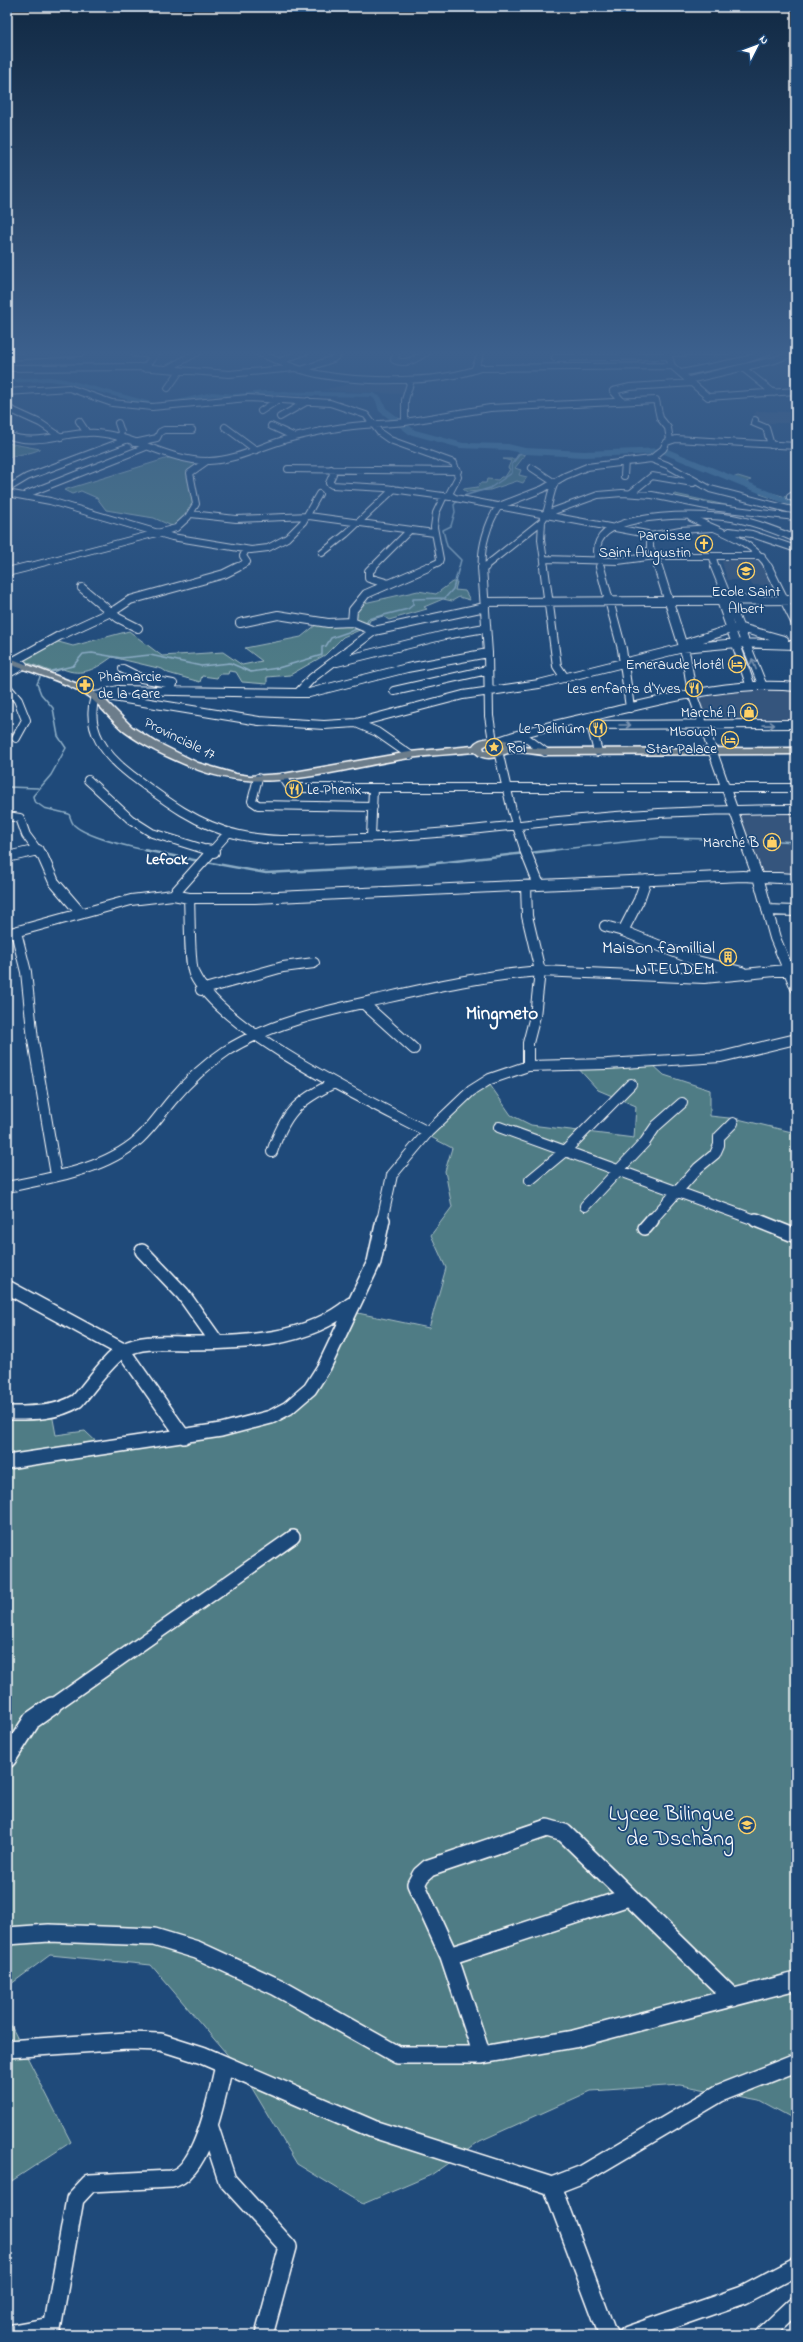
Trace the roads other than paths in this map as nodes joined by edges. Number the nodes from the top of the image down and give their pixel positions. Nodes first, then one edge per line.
1 (69, 460) edge
2 (113, 460) edge
3 (204, 460) edge
4 (210, 460) edge
5 (448, 460) edge
6 (643, 460) edge
7 (651, 460) edge
8 (207, 461) junction
9 (625, 461) junction
10 (532, 468) dead end
11 (288, 469) dead end
12 (331, 469) junction
13 (458, 471) junction
14 (624, 476) dead end
15 (555, 483) junction
16 (697, 483) junction
17 (7, 489) edge
18 (394, 489) junction
19 (7, 493) edge
20 (631, 493) junction
21 (796, 493) edge
22 (319, 494) dead end
23 (26, 495) junction
24 (450, 497) junction
25 (796, 499) edge
26 (499, 506) junction
27 (796, 511) edge
28 (547, 513) junction
29 (191, 514) junction
30 (672, 514) junction
31 (309, 516) junction
32 (796, 517) edge
33 (357, 522) junction
34 (542, 522) junction
35 (616, 527) junction
36 (713, 528) junction
37 (409, 531) junction
38 (160, 533) junction
39 (434, 533) junction
40 (650, 536) junction
41 (795, 538) edge
42 (777, 541) junction
43 (747, 544) junction
44 (796, 549) edge
45 (246, 550) junction
46 (322, 553) dead end
47 (655, 556) junction
48 (762, 556) junction
49 (704, 557) junction
50 (713, 558) junction
51 (544, 559) junction
52 (598, 561) junction
53 (482, 569) junction
54 (7, 572) edge
55 (389, 584) junction
56 (82, 588) dead end
57 (721, 600) junction
58 (729, 600) junction
59 (785, 600) junction
60 (796, 600) edge
61 (550, 601) junction
62 (610, 602) junction
63 (668, 602) junction
64 (485, 605) junction
65 (110, 612) junction
66 (352, 622) junction
67 (240, 623) dead end
68 (796, 624) edge
69 (138, 628) dead end
70 (485, 628) junction
71 (741, 628) junction
72 (731, 629) junction
73 (374, 630) junction
74 (737, 643) junction
75 (746, 643) junction
76 (796, 644) edge
77 (683, 647) junction
78 (488, 652) junction
79 (10, 661) edge
80 (330, 664) junction
81 (625, 664) junction
82 (23, 665) junction
83 (122, 669) dead end
84 (488, 670) junction
85 (7, 674) edge
86 (565, 678) junction
87 (750, 684) junction
88 (762, 684) junction
89 (7, 687) edge
90 (796, 687) edge
91 (194, 690) junction
92 (394, 691) dead end
93 (488, 691) junction
94 (298, 693) junction
95 (692, 693) junction
96 (98, 696) junction
97 (630, 708) junction
98 (356, 723) junction
99 (558, 724) junction
100 (796, 724) edge
101 (591, 725) junction
102 (704, 725) junction
103 (521, 734) junction
104 (16, 738) dead end
105 (496, 741) junction
106 (478, 749) junction
107 (508, 749) junction
108 (796, 751) edge
109 (545, 752) junction
110 (598, 752) junction
111 (713, 752) junction
112 (499, 754) junction
113 (410, 755) junction
114 (283, 777) junction
115 (258, 778) junction
116 (88, 780) dead end
117 (724, 787) junction
118 (374, 788) junction
119 (507, 788) junction
120 (796, 788) edge
121 (373, 807) junction
122 (732, 809) junction
123 (796, 809) edge
124 (7, 816) edge
125 (517, 826) junction
126 (229, 832) junction
127 (371, 838) junction
128 (38, 850) junction
129 (214, 852) junction
130 (7, 857) edge
131 (758, 877) junction
132 (796, 879) edge
133 (646, 880) junction
134 (539, 885) junction
135 (526, 886) junction
136 (173, 895) junction
137 (190, 898) junction
138 (767, 910) junction
139 (796, 911) edge
140 (79, 914) junction
141 (605, 926) dead end
142 (623, 931) junction
143 (11, 933) edge
144 (314, 963) dead end
145 (793, 969) edge
146 (540, 972) junction
147 (746, 973) junction
148 (796, 988) edge
149 (201, 990) junction
150 (363, 1003) junction
151 (258, 1035) junction
152 (796, 1039) edge
153 (414, 1049) dead end
154 (528, 1066) junction
155 (334, 1083) junction
156 (631, 1084) dead end
157 (682, 1103) dead end
158 (733, 1123) dead end
159 (499, 1127) dead end
160 (428, 1132) junction
161 (565, 1151) junction
162 (272, 1152) dead end
163 (620, 1170) junction
164 (56, 1176) junction
165 (530, 1180) dead end
166 (7, 1187) edge
167 (679, 1191) junction
168 (585, 1206) dead end
169 (645, 1228) dead end
170 (796, 1236) edge
171 (142, 1251) dead end
172 (7, 1287) edge
173 (356, 1298) junction
174 (217, 1342) junction
175 (123, 1350) junction
176 (7, 1413) edge
177 (184, 1437) junction
178 (7, 1462) edge
179 (293, 1537) dead end
180 (7, 1759) edge
181 (629, 1897) junction
182 (7, 1936) edge
183 (449, 1956) junction
184 (796, 1980) edge
185 (733, 1998) junction
186 (7, 2049) edge
187 (482, 2055) junction
188 (796, 2063) edge
189 (224, 2065) junction
190 (209, 2125) junction
191 (552, 2186) junction
192 (796, 2267) edge
193 (796, 2305) edge
194 (51, 2330) edge
195 (7, 2334) edge
196 (264, 2335) edge
197 (610, 2335) edge
198 (628, 2335) edge
199 (764, 2335) edge

1 - 17 street
2 - 23 street
3 - 8 street
4 - 8 street
5 - 13 street
6 - 9 street
7 - 16 street
8 - 29 street
9 - 14 street
9 - 15 street
10 - 15 street
11 - 12 street
12 - 13 street
12 - 18 street
13 - 24 street
15 - 26 street
15 - 28 street
16 - 20 street
16 - 27 street
18 - 24 street
18 - 33 street
19 - 23 street
20 - 28 street
20 - 32 street
21 - 25 street
22 - 31 street
23 - 38 street
24 - 26 street
24 - 39 street
26 - 28 street
26 - 53 street
28 - 34 street
28 - 35 street
29 - 31 street
29 - 38 street
30 - 35 street
30 - 36 street
30 - 41 street
31 - 33 street
31 - 45 street
33 - 37 street
33 - 46 street
34 - 51 street
34 - 53 street
35 - 40 street
35 - 52 street
36 - 40 street
36 - 42 street
36 - 43 street
37 - 39 street
37 - 55 street
38 - 45 street
38 - 54 street
39 - 55 street
40 - 47 street
41 - 42 street
42 - 43 street
42 - 44 street
43 - 48 street
45 - 65 street
47 - 49 street
47 - 52 street
47 - 63 street
48 - 50 street
48 - 59 street
49 - 50 street
49 - 57 street
50 - 58 street
51 - 52 street
51 - 61 street
52 - 62 street
53 - 64 street
55 - 66 street
56 - 65 street
57 - 58 street
57 - 63 street
57 - 72 street
58 - 59 street
58 - 71 street
59 - 60 street
59 - 68 street
61 - 62 street
61 - 64 street
61 - 86 street
62 - 63 street
62 - 81 street
63 - 77 street
64 - 70 street
64 - 73 street
65 - 69 street
65 - 79 street
66 - 67 street
66 - 73 street
70 - 78 street
70 - 80 street
71 - 72 street
71 - 75 street
71 - 76 street
72 - 74 street
72 - 77 street
73 - 80 street
74 - 75 street
74 - 77 street
74 - 87 street
75 - 76 street
88 -> 75 street
77 - 81 street
77 - 95 street
78 - 84 street
78 - 94 street
79 - 82 main road, Provinciale 17
80 - 94 street
81 - 86 street
81 - 97 street
82 - 85 street
82 - 96 main road, Provinciale 17
83 - 91 street
84 - 92 street
84 - 93 street
86 - 93 street
87 - 88 street
87 - 95 street
88 - 90 street
89 - 104 street
91 - 94 street
91 - 96 street
93 - 98 street
93 - 105 street
95 - 97 street
95 - 102 street
96 - 98 street
96 - 115 main road, Provinciale 17
96 - 126 street
97 - 99 street
98 - 113 street
99 - 101 street
99 - 103 street
102 -> 100 street
101 -> 102 street
101 - 110 street
102 - 111 street
103 - 105 street
103 - 109 street
105 - 106 main road, Provinciale 17
105 - 107 main road
106 - 112 main road, Provinciale 17
106 - 113 main road, Provinciale 17
107 - 109 main road
107 - 112 main road
108 - 111 main road
109 - 110 main road
110 - 111 main road
111 - 117 street
112 - 119 street
113 - 114 main road, Provinciale 17
114 - 115 main road, Provinciale 17
114 - 118 street
115 - 121 street
116 - 129 street
117 - 119 street
117 - 120 street
117 - 122 street
118 - 119 street
118 - 121 street
119 - 125 street
121 - 127 street
122 - 123 street
122 - 125 street
122 - 131 street
124 - 128 street
125 - 127 street
125 - 134 street
126 - 127 street
126 - 129 street
128 - 130 street
128 - 140 street
129 - 136 street
131 - 132 street
131 - 133 street
131 - 138 street
133 - 134 street
133 - 142 street
134 - 135 street
135 - 137 street
135 - 146 street
136 - 137 street
136 - 140 street
137 - 149 street
138 - 139 street
138 - 145 street
140 - 143 street
141 - 142 street
142 - 147 street
143 - 164 street
144 - 149 street
145 - 147 street
145 - 148 street
146 - 147 street
146 - 150 street
146 - 154 street
149 - 151 street
150 - 151 street
150 - 153 street
151 - 155 street
151 - 164 street
152 - 154 street
154 - 160 street
155 - 160 street
155 - 162 street
156 - 161 street
157 - 163 street
158 - 167 street
159 - 161 street
160 - 173 street
161 - 163 street
161 - 165 street
163 - 167 street
163 - 168 street
164 - 166 street
167 - 169 street
167 - 170 street
171 - 174 street
172 - 175 street
173 - 174 street
173 - 177 street
174 - 175 street
175 - 176 street
175 - 177 street
177 - 178 street
179 - 180 street
181 - 183 street
181 - 183 street
181 - 185 street
182 - 187 street
183 - 187 street
184 - 185 street
185 - 187 street
186 - 189 street
188 - 191 street
189 - 190 street
189 - 191 street
190 - 194 street
190 - 196 street
191 - 197 street
192 - 198 street
193 - 199 street
194 - 195 street

